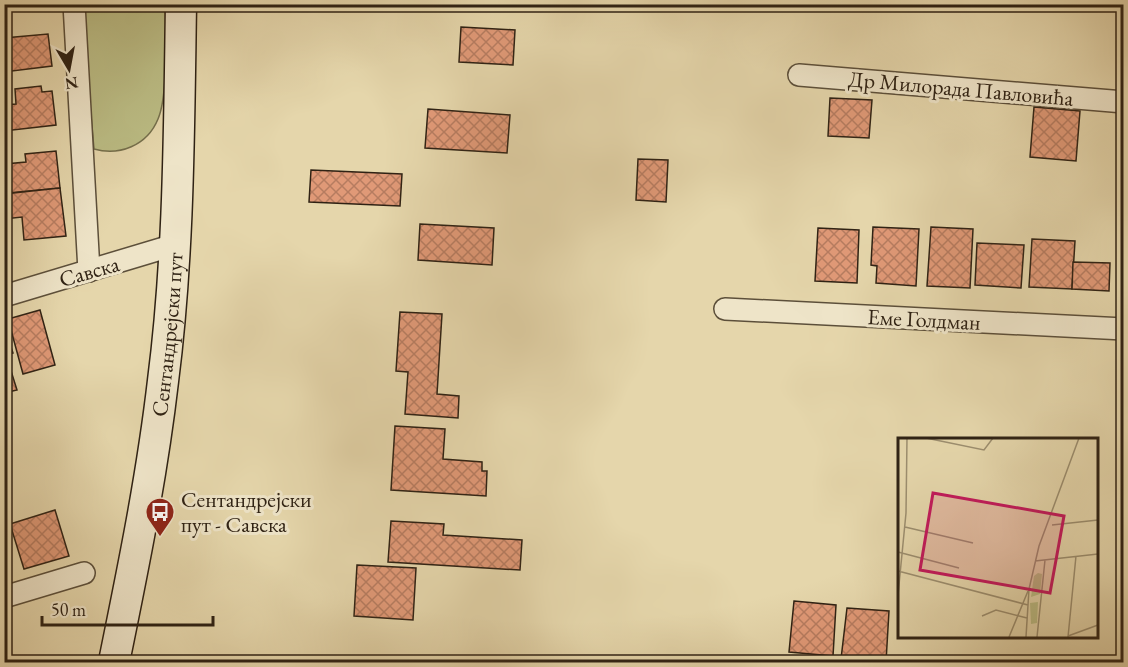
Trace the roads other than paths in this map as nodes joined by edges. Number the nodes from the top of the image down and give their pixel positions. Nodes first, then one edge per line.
1 (74, 4) edge
2 (182, 4) edge
3 (799, 75) dead end
4 (1124, 102) edge
5 (174, 245) junction
6 (89, 271) junction
7 (4, 296) edge
8 (725, 309) dead end
9 (1124, 329) edge
10 (84, 573) dead end
11 (4, 597) edge
12 (114, 663) edge

1 - 6 street
2 - 5 main road, Сентандрејски пут
3 - 4 street, Др Милорада Павловића
5 - 6 street, Савска
5 - 12 main road, Сентандрејски пут
6 - 7 street, Савска
8 - 9 street, Еме Голдман
10 - 11 street

